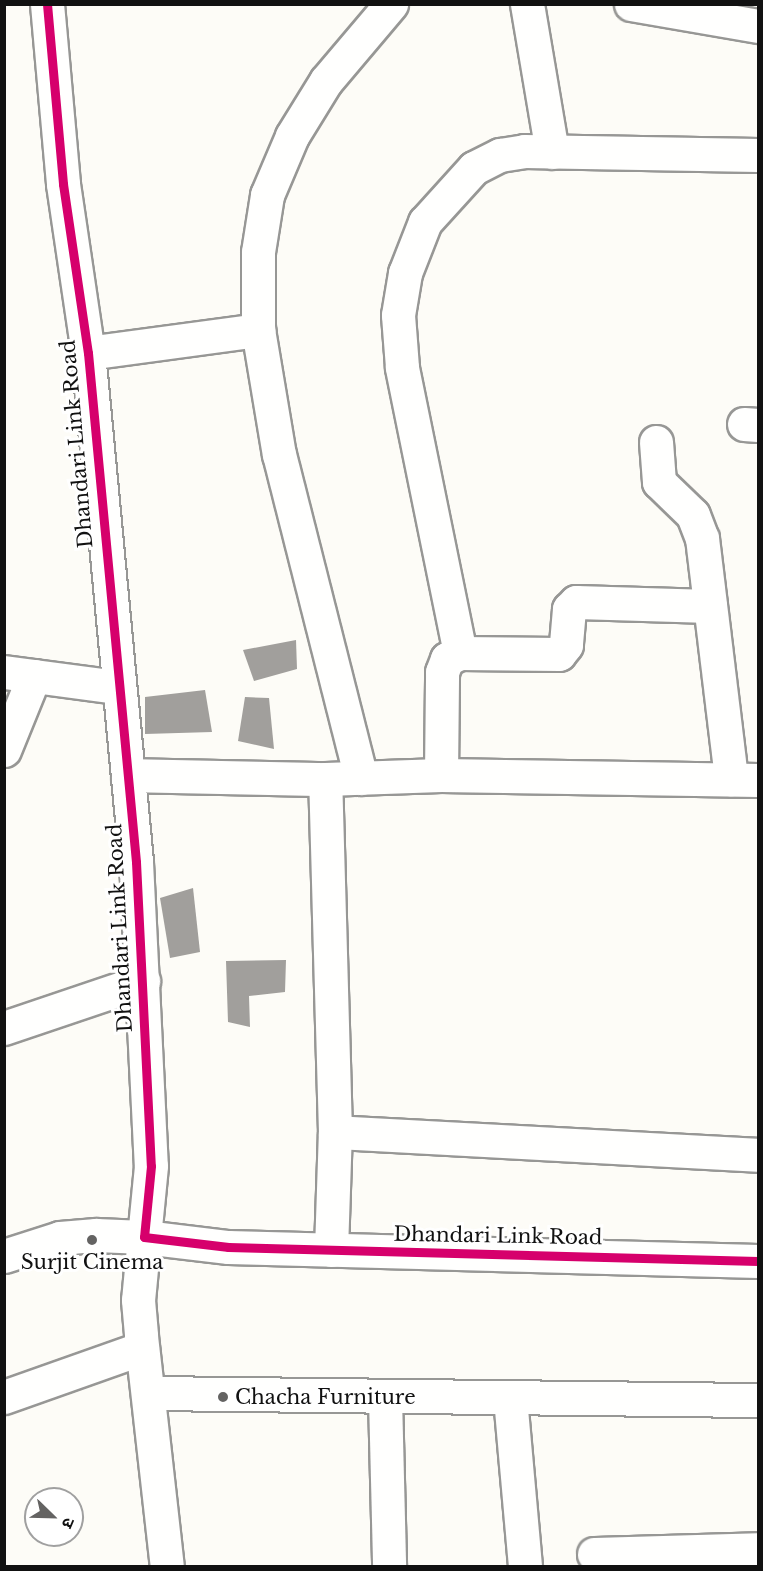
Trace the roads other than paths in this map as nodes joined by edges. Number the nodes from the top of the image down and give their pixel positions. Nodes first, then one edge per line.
1 (47, 4) edge
2 (391, 4) edge
3 (527, 4) edge
4 (632, 4) edge
5 (759, 26) edge
6 (552, 152) junction
7 (759, 155) edge
8 (258, 330) junction
9 (88, 353) junction
10 (656, 442) dead end
11 (710, 606) junction
12 (460, 653) junction
13 (19, 674) edge
14 (116, 687) junction
15 (4, 750) edge
16 (128, 775) junction
17 (441, 775) junction
18 (360, 778) junction
19 (325, 779) junction
20 (745, 780) edge
21 (143, 981) junction
22 (4, 1028) edge
23 (335, 1132) junction
24 (759, 1155) edge
25 (144, 1238) junction
26 (331, 1250) junction
27 (4, 1256) edge
28 (759, 1261) edge
29 (142, 1348) junction
30 (148, 1393) junction
31 (4, 1397) edge
32 (385, 1397) junction
33 (510, 1398) junction
34 (759, 1400) edge
35 (759, 1550) edge
36 (594, 1554) dead end
37 (167, 1566) edge
38 (389, 1566) edge
39 (525, 1566) edge

1 - 9 street, Dhandari Link Road
2 - 8 street
3 - 6 street
4 - 5 street
6 - 7 street
6 - 12 street
8 - 9 street
8 - 18 street
9 - 14 street, Dhandari Link Road
10 - 11 street
11 - 12 street
11 - 20 street
12 - 17 street
13 - 14 street
13 - 15 street
14 - 16 street, Dhandari Link Road
16 - 19 street
16 - 21 street, Dhandari Link Road
17 - 18 street
17 - 20 street
18 - 19 street
19 - 23 street
21 - 22 street
21 - 25 street, Dhandari Link Road
23 - 24 street
23 - 26 street
25 - 26 street, Dhandari Link Road
25 - 27 street
25 - 29 street
26 - 28 street, Dhandari Link Road
29 - 30 street
29 - 31 street
30 - 32 street
30 - 37 street
32 - 33 street
32 - 38 street
33 - 34 street
33 - 39 street
35 - 36 street

